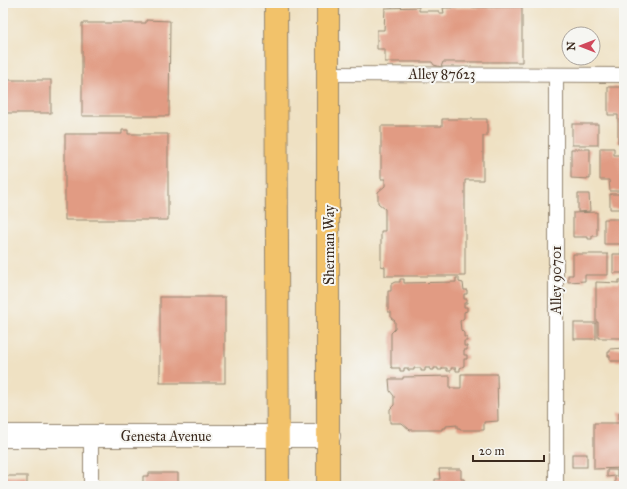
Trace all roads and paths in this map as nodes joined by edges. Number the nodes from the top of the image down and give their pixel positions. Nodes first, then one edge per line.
1 (276, 3) edge
2 (328, 3) edge
3 (328, 74) junction
4 (556, 75) junction
5 (624, 75) edge
6 (3, 436) edge
7 (91, 436) junction
8 (278, 436) junction
9 (329, 436) junction
10 (91, 486) edge
11 (278, 486) edge
12 (328, 486) edge
13 (556, 486) edge

1 - 8 main road
2 - 3 main road, Sherman Way
3 - 4 lane, Alley 87623
3 - 9 main road, Sherman Way
4 - 5 lane, Alley 87623
4 - 13 lane, Alley 90701
6 - 7 street, Genesta Avenue
7 - 8 street, Genesta Avenue
7 - 10 lane
8 - 9 street, Genesta Avenue
8 - 11 main road
9 - 12 main road, Sherman Way

